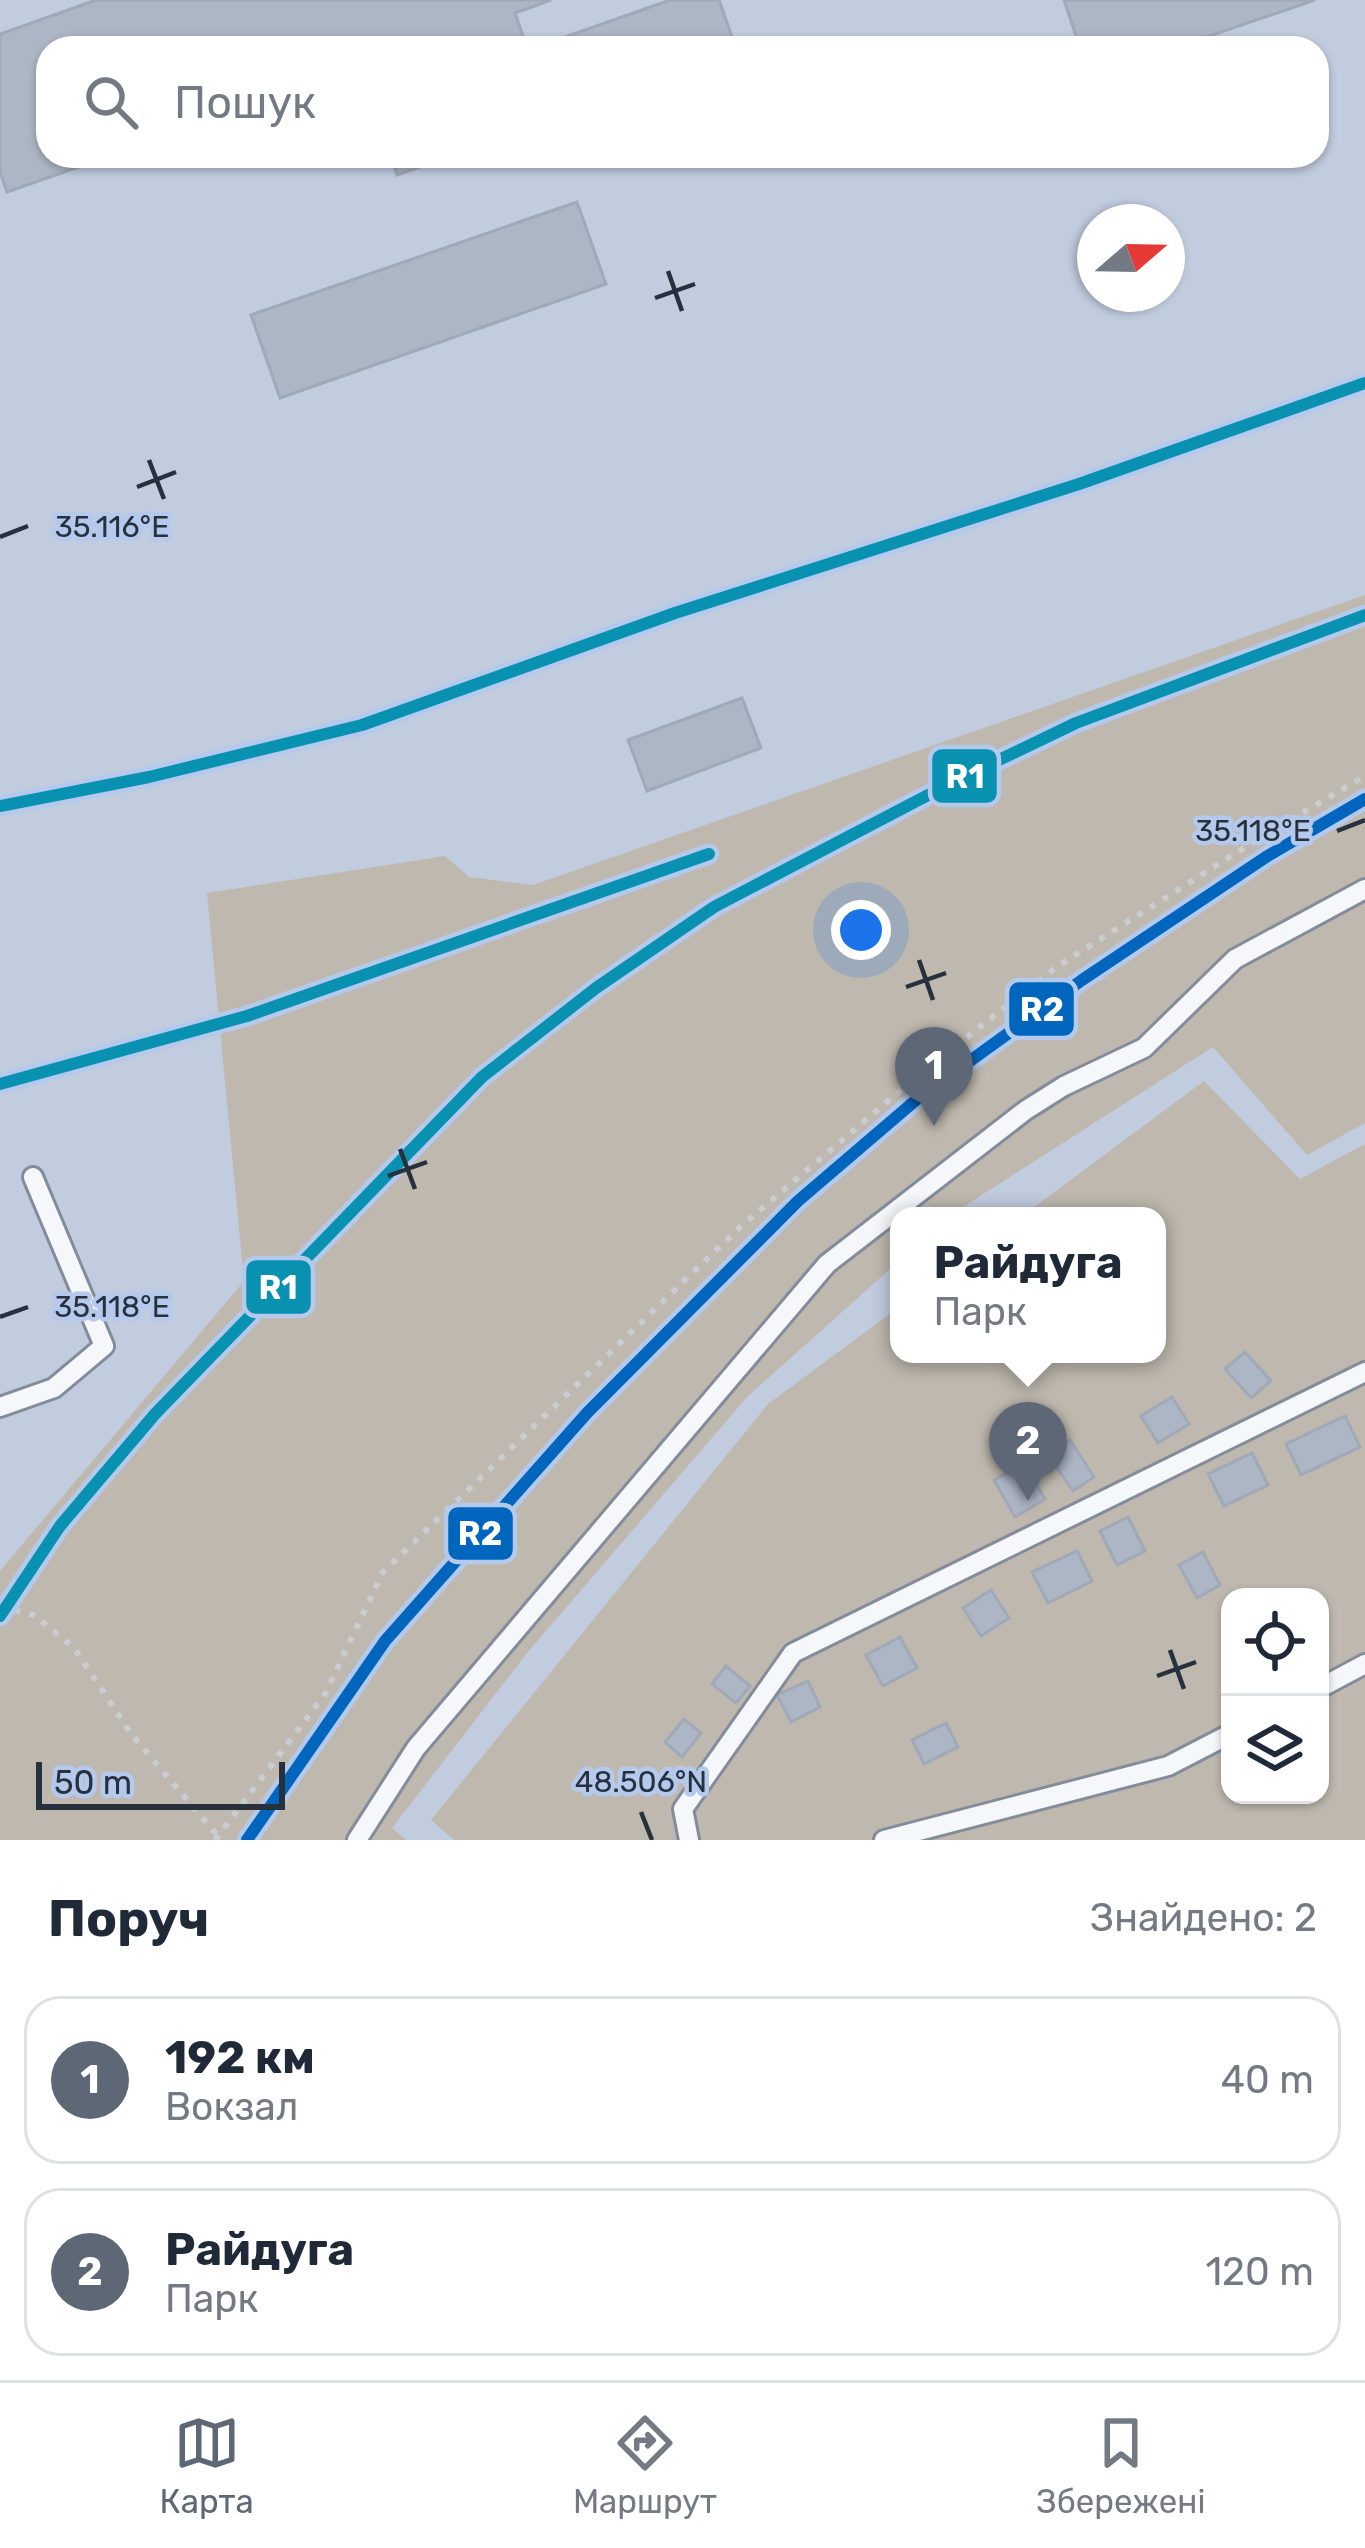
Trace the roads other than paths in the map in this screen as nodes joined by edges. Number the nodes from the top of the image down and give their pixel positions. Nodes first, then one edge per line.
1 (1365, 890) edge
2 (33, 1177) dead end
3 (901, 1207) edge
4 (890, 1215) edge
5 (1365, 1372) edge
6 (0, 1407) edge
7 (1365, 1664) edge
8 (1329, 1683) edge
9 (1221, 1739) edge
10 (356, 1840) edge
11 (688, 1840) edge
12 (884, 1840) edge

1 - 3 lane
2 - 6 lane
4 - 10 lane
5 - 11 lane
7 - 8 lane
9 - 12 lane

